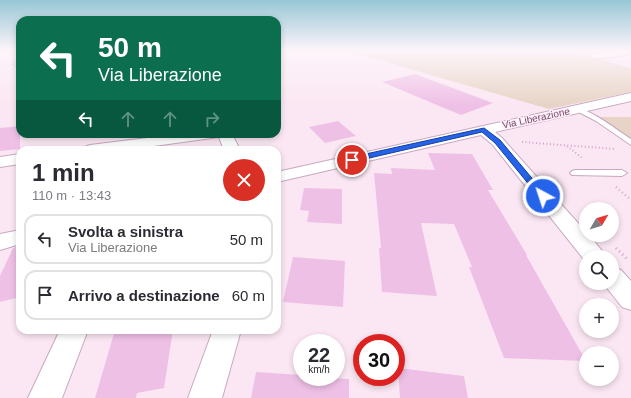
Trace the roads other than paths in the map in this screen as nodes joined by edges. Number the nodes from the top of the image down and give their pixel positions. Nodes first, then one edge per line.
1 (631, 97) edge
2 (577, 109) junction
3 (490, 135) junction
4 (183, 138) edge
5 (631, 143) edge
6 (121, 146) edge
7 (16, 160) edge
8 (0, 162) edge
9 (575, 173) dead end
10 (622, 173) dead end
11 (281, 176) edge
12 (16, 238) edge
13 (0, 242) edge
14 (589, 250) edge
15 (619, 285) edge
16 (631, 299) edge
17 (72, 334) edge
18 (226, 334) edge
19 (45, 398) edge
20 (205, 398) edge

1 - 2 street, Via Liberazione
2 - 3 street, Via Liberazione
2 - 5 lane
3 - 11 street, Via Liberazione
3 - 14 street
4 - 6 street
7 - 8 street
9 - 10 lane
12 - 13 street
15 - 16 street
17 - 19 street
18 - 20 street

